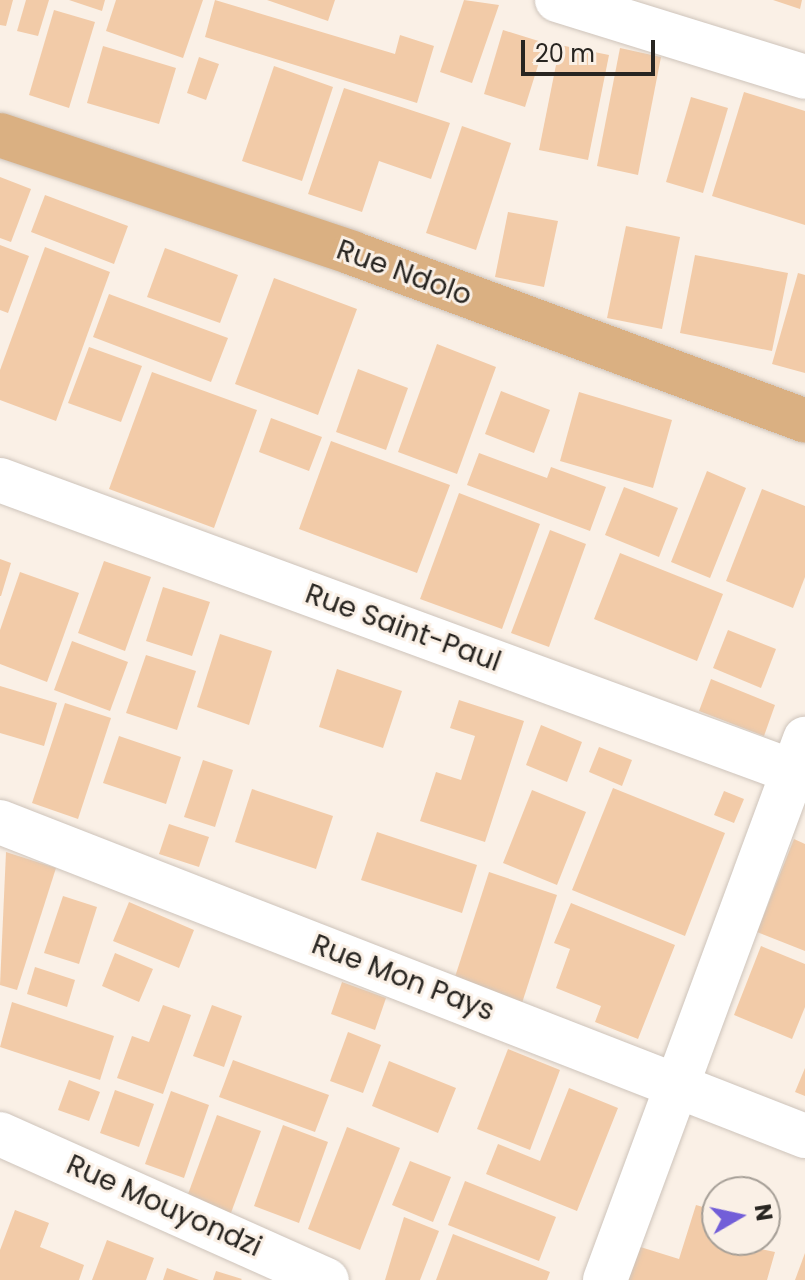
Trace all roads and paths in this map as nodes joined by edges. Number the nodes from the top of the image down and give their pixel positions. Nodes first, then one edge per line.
1 (557, 0) edge
2 (805, 77) edge
3 (0, 135) edge
4 (805, 421) edge
5 (0, 480) edge
6 (801, 762) edge
7 (0, 822) edge
8 (676, 1084) junction
9 (0, 1134) edge
10 (805, 1136) edge
11 (327, 1280) edge
12 (605, 1280) edge

1 - 2 street
3 - 4 main road, Rue Ndolo
5 - 6 street, Rue Saint-Paul
6 - 8 street
7 - 8 street, Rue Mon Pays
8 - 10 street, Rue Mon Pays
8 - 12 street
9 - 11 street, Rue Mouyondzi

